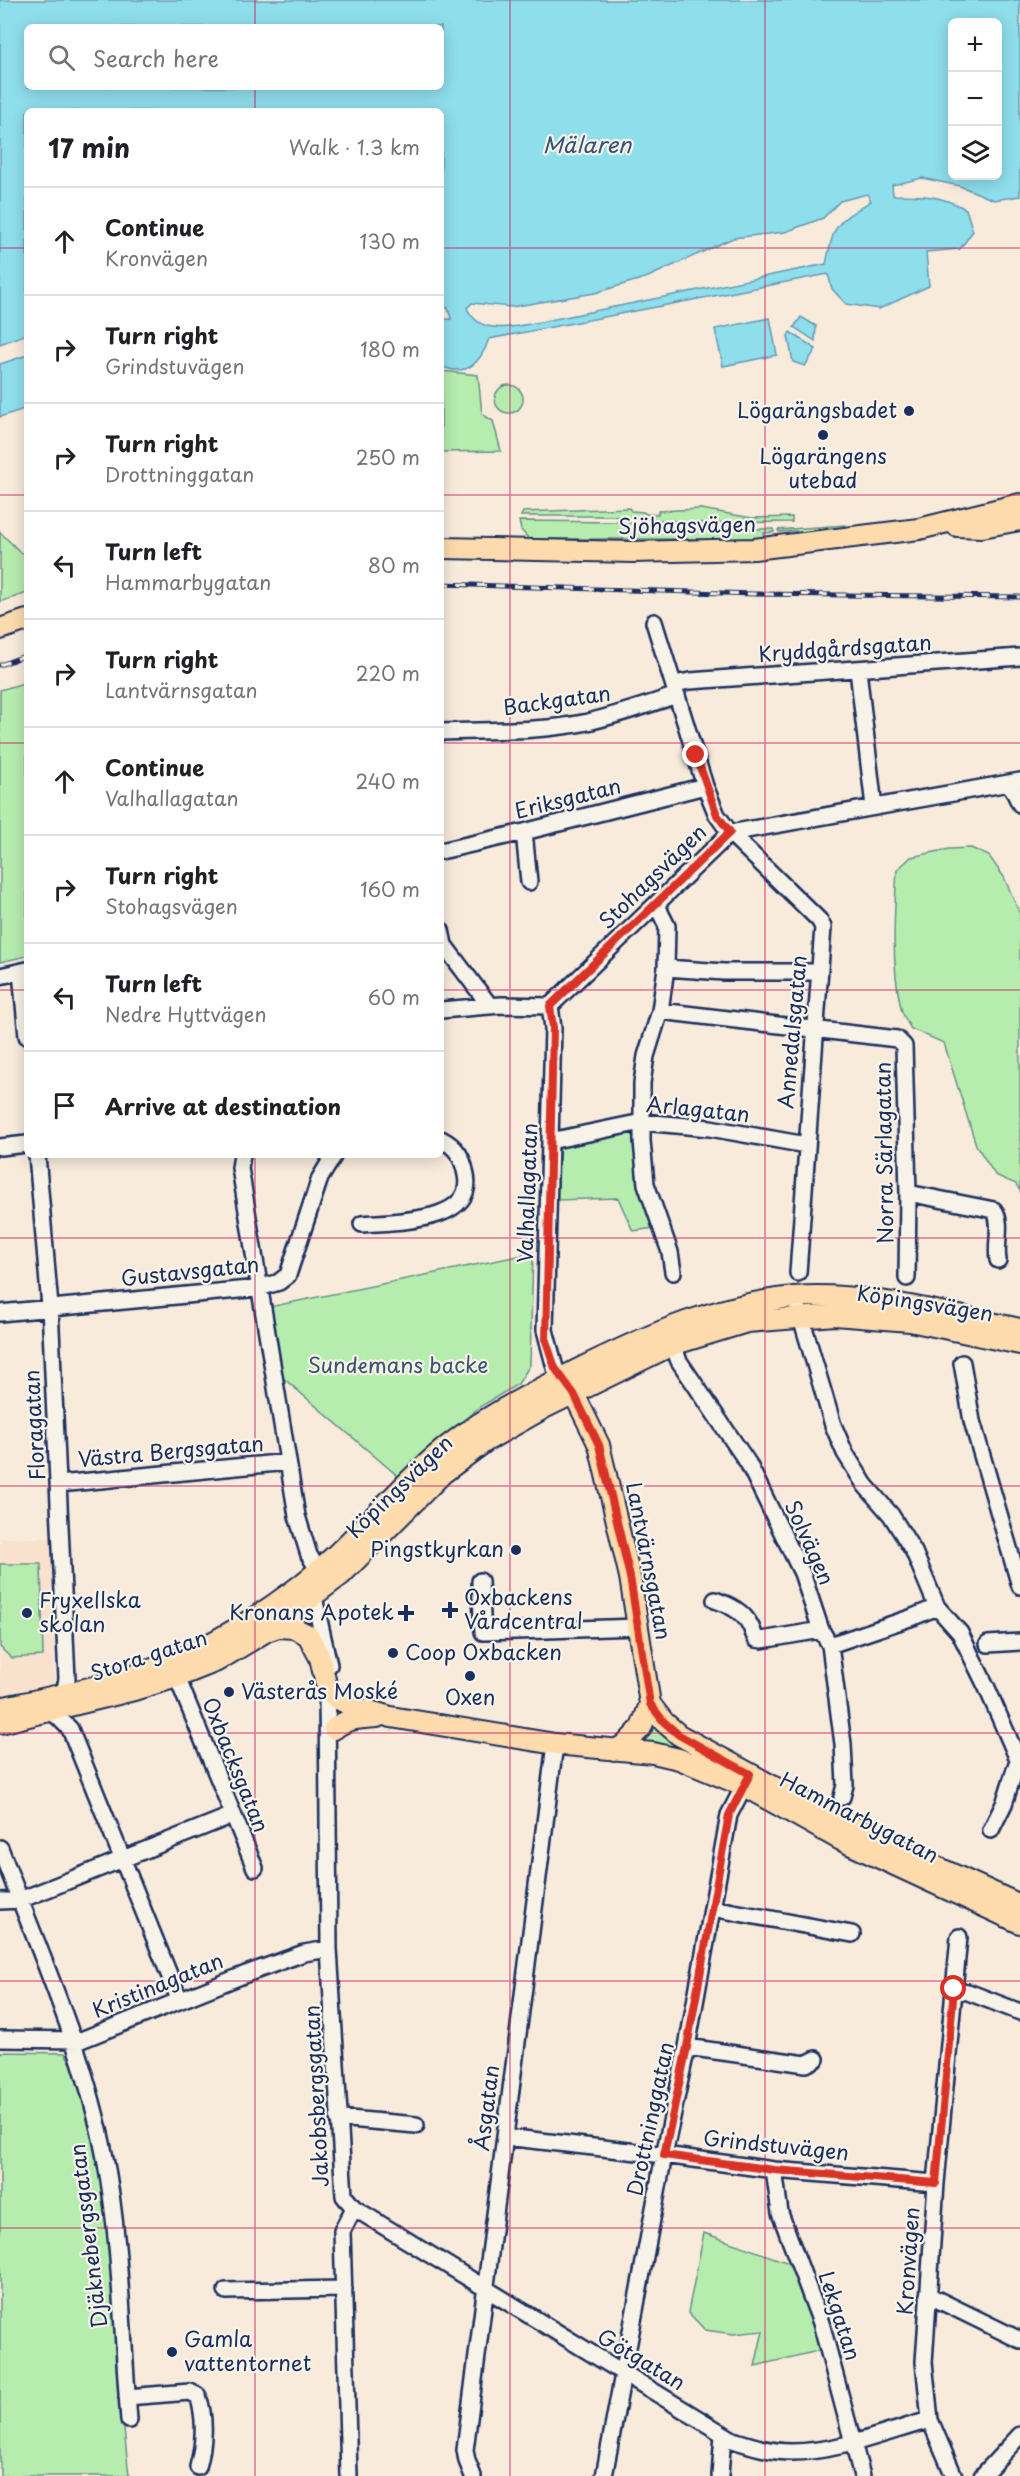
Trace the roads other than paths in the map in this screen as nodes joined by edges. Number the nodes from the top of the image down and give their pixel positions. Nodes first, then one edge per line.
1 (1020, 504) edge
2 (1020, 520) edge
3 (933, 526) junction
4 (444, 548) edge
5 (24, 621) edge
6 (654, 622) dead end
7 (0, 629) edge
8 (1020, 657) edge
9 (858, 670) junction
10 (675, 690) junction
11 (444, 732) edge
12 (1015, 782) edge
13 (705, 786) junction
14 (1020, 804) edge
15 (874, 807) junction
16 (524, 832) junction
17 (730, 832) junction
18 (444, 850) edge
19 (529, 882) dead end
20 (656, 904) junction
21 (444, 945) edge
22 (666, 969) junction
23 (24, 971) edge
24 (819, 972) junction
25 (0, 976) edge
26 (490, 1006) junction
27 (550, 1006) junction
28 (444, 1010) edge
29 (660, 1011) junction
30 (817, 1030) junction
31 (642, 1122) junction
32 (444, 1141) edge
33 (550, 1141) junction
34 (24, 1144) edge
35 (806, 1145) junction
36 (0, 1147) edge
37 (37, 1158) edge
38 (242, 1158) edge
39 (332, 1158) edge
40 (908, 1193) junction
41 (362, 1224) dead end
42 (998, 1260) dead end
43 (673, 1272) dead end
44 (798, 1273) dead end
45 (907, 1278) dead end
46 (258, 1288) junction
47 (795, 1297) junction
48 (50, 1307) junction
49 (0, 1313) edge
50 (800, 1317) junction
51 (1020, 1329) edge
52 (670, 1337) junction
53 (1020, 1344) edge
54 (962, 1362) dead end
55 (561, 1377) junction
56 (574, 1394) junction
57 (288, 1462) junction
58 (59, 1484) junction
59 (480, 1581) dead end
60 (1020, 1586) edge
61 (309, 1589) junction
62 (715, 1599) dead end
63 (937, 1607) junction
64 (638, 1627) junction
65 (821, 1630) junction
66 (265, 1632) junction
67 (312, 1640) junction
68 (1020, 1642) edge
69 (988, 1644) dead end
70 (830, 1645) junction
71 (177, 1677) junction
72 (331, 1693) junction
73 (64, 1694) junction
74 (650, 1704) junction
75 (0, 1708) edge
76 (50, 1712) junction
77 (391, 1717) junction
78 (0, 1724) edge
79 (330, 1736) junction
80 (555, 1744) junction
81 (614, 1750) junction
82 (1019, 1762) edge
83 (747, 1780) junction
84 (842, 1797) dead end
85 (1004, 1804) junction
86 (1020, 1804) edge
87 (233, 1815) junction
88 (991, 1830) dead end
89 (0, 1848) edge
90 (122, 1859) junction
91 (255, 1868) dead end
92 (20, 1900) junction
93 (0, 1901) edge
94 (1020, 1905) edge
95 (712, 1908) junction
96 (1020, 1923) edge
97 (852, 1934) dead end
98 (959, 1937) dead end
99 (329, 1949) junction
100 (954, 1989) junction
101 (179, 1999) junction
102 (1020, 2012) edge
103 (0, 2039) edge
104 (73, 2040) junction
105 (687, 2047) junction
106 (816, 2059) dead end
107 (338, 2118) junction
108 (416, 2125) dead end
109 (505, 2137) junction
110 (664, 2155) junction
111 (774, 2170) junction
112 (936, 2183) junction
113 (354, 2208) junction
114 (485, 2288) junction
115 (344, 2289) junction
116 (226, 2291) dead end
117 (928, 2295) junction
118 (1020, 2340) edge
119 (624, 2373) junction
120 (127, 2397) junction
121 (129, 2420) dead end
122 (930, 2420) junction
123 (723, 2434) junction
124 (1020, 2435) edge
125 (853, 2441) junction
126 (198, 2467) dead end
127 (349, 2476) edge
128 (473, 2476) edge
129 (604, 2476) edge
130 (720, 2476) edge
131 (862, 2476) edge
132 (954, 2476) edge
133 (982, 2476) edge

1 - 3 main road, Sjöhagsvägen
2 - 3 main road, Sjöhagsvägen
3 - 4 main road, Sjöhagsvägen
5 - 7 main road
6 - 10 street, Annedalsgatan
8 - 9 street, Kryddgårdsgatan
9 - 10 street, Kryddgårdsgatan
9 - 15 street
10 - 11 street, Backgatan
10 - 13 street, Annedalsgatan
12 - 14 street
12 - 15 street, Stohagsvägen
13 - 16 street, Eriksgatan
13 - 17 street, Annedalsgatan
15 - 17 street, Stohagsvägen
16 - 18 street, Eriksgatan
16 - 19 street
17 - 20 street, Stohagsvägen
17 - 24 street, Annedalsgatan
20 - 22 street
20 - 27 street, Stohagsvägen
21 - 26 street
22 - 24 street
22 - 29 street
23 - 25 street
24 - 30 street, Annedalsgatan
26 - 27 street
26 - 28 street
27 - 33 street, Valhallagatan
29 - 30 street, Norra Särlagatan
29 - 31 street
30 - 35 street, Annedalsgatan
30 - 40 street, Norra Särlagatan
31 - 33 street, Arlagatan
31 - 35 street, Arlagatan
31 - 43 street
32 - 41 street
33 - 55 street, Valhallagatan
34 - 36 street
35 - 44 street, Annedalsgatan
37 - 48 street, Floragatan
38 - 46 street, Jakobsbergsgatan
39 - 46 street, Gustavsgatan
40 - 42 street
40 - 45 street, Norra Särlagatan
46 - 48 street, Gustavsgatan
46 - 57 street, Jakobsbergsgatan
47 - 50 street
47 - 51 main road, Köpingsvägen
47 - 52 main road, Köpingsvägen
48 - 49 street, Gustavsgatan
48 - 58 street, Floragatan
50 - 52 main road, Köpingsvägen
50 - 53 main road, Köpingsvägen
50 - 63 street
52 - 55 main road, Köpingsvägen
52 - 56 main road, Köpingsvägen
52 - 65 street, Solvägen
54 - 60 street
55 - 56 main road, Lantvärnsgatan
55 - 61 main road, Köpingsvägen
56 - 61 main road, Köpingsvägen
56 - 64 main road, Lantvärnsgatan
57 - 58 street, Västra Bergsgatan
57 - 61 street, Jakobsbergsgatan
58 - 73 street, Floragatan
59 - 64 street
61 - 66 main road, Stora gatan
61 - 67 main road
61 - 72 street, Jakobsbergsgatan
61 - 73 main road, Stora gatan
62 - 65 street
63 - 70 street
63 - 82 street
64 - 74 main road, Lantvärnsgatan
65 - 70 street, Solvägen
66 - 67 main road
66 - 71 main road, Stora gatan
67 - 72 main road
68 - 69 street
70 - 84 street, Solvägen
71 - 76 main road, Stora gatan
71 - 87 street, Oxbacksgatan
72 - 77 main road, Hammarbygatan
72 - 79 street, Jakobsbergsgatan
73 - 75 main road, Stora gatan
74 - 81 main road
74 - 83 main road, Hammarbygatan
76 - 78 main road, Stora gatan
76 - 90 street
77 - 79 main road, Hammarbygatan
77 - 80 main road, Hammarbygatan
79 - 99 street, Jakobsbergsgatan
80 - 81 main road, Hammarbygatan
80 - 109 street, Åsgatan
81 - 83 main road, Hammarbygatan
82 - 85 street
83 - 94 main road, Hammarbygatan
83 - 95 street, Drottninggatan
83 - 96 main road, Hammarbygatan
85 - 86 street
85 - 88 street
87 - 90 street
87 - 91 street, Oxbacksgatan
89 - 92 street, Djäknebergsgatan
90 - 92 street
90 - 101 street
92 - 93 street
92 - 104 street, Djäknebergsgatan
95 - 97 street
95 - 105 street, Drottninggatan
98 - 100 street, Kronvägen
99 - 101 street, Kristinagatan
99 - 107 street, Jakobsbergsgatan
100 - 102 street
100 - 112 street, Kronvägen
101 - 104 street, Kristinagatan
103 - 104 street, Kristinagatan
104 - 120 street, Djäknebergsgatan
105 - 106 street
105 - 110 street, Drottninggatan
107 - 108 street
107 - 113 street, Jakobsbergsgatan
109 - 110 street, Grindstuvägen
109 - 114 street, Åsgatan
110 - 111 street, Grindstuvägen
110 - 119 street, Drottninggatan
111 - 112 street, Grindstuvägen
111 - 125 street, Lekgatan
112 - 117 street, Kronvägen
113 - 114 street, Götgatan
113 - 115 street, Jakobsbergsgatan
114 - 119 street, Götgatan
114 - 128 street, Åsgatan
115 - 116 street
115 - 127 street, Jakobsbergsgatan
117 - 118 street
117 - 122 street, Kronvägen
119 - 123 street, Götgatan
119 - 129 street, Drottninggatan
120 - 121 street, Djäknebergsgatan
120 - 126 street
122 - 125 street, Götgatan
122 - 132 street, Kronvägen
123 - 125 street, Götgatan
123 - 130 street
124 - 133 street
125 - 131 street, Lekgatan

